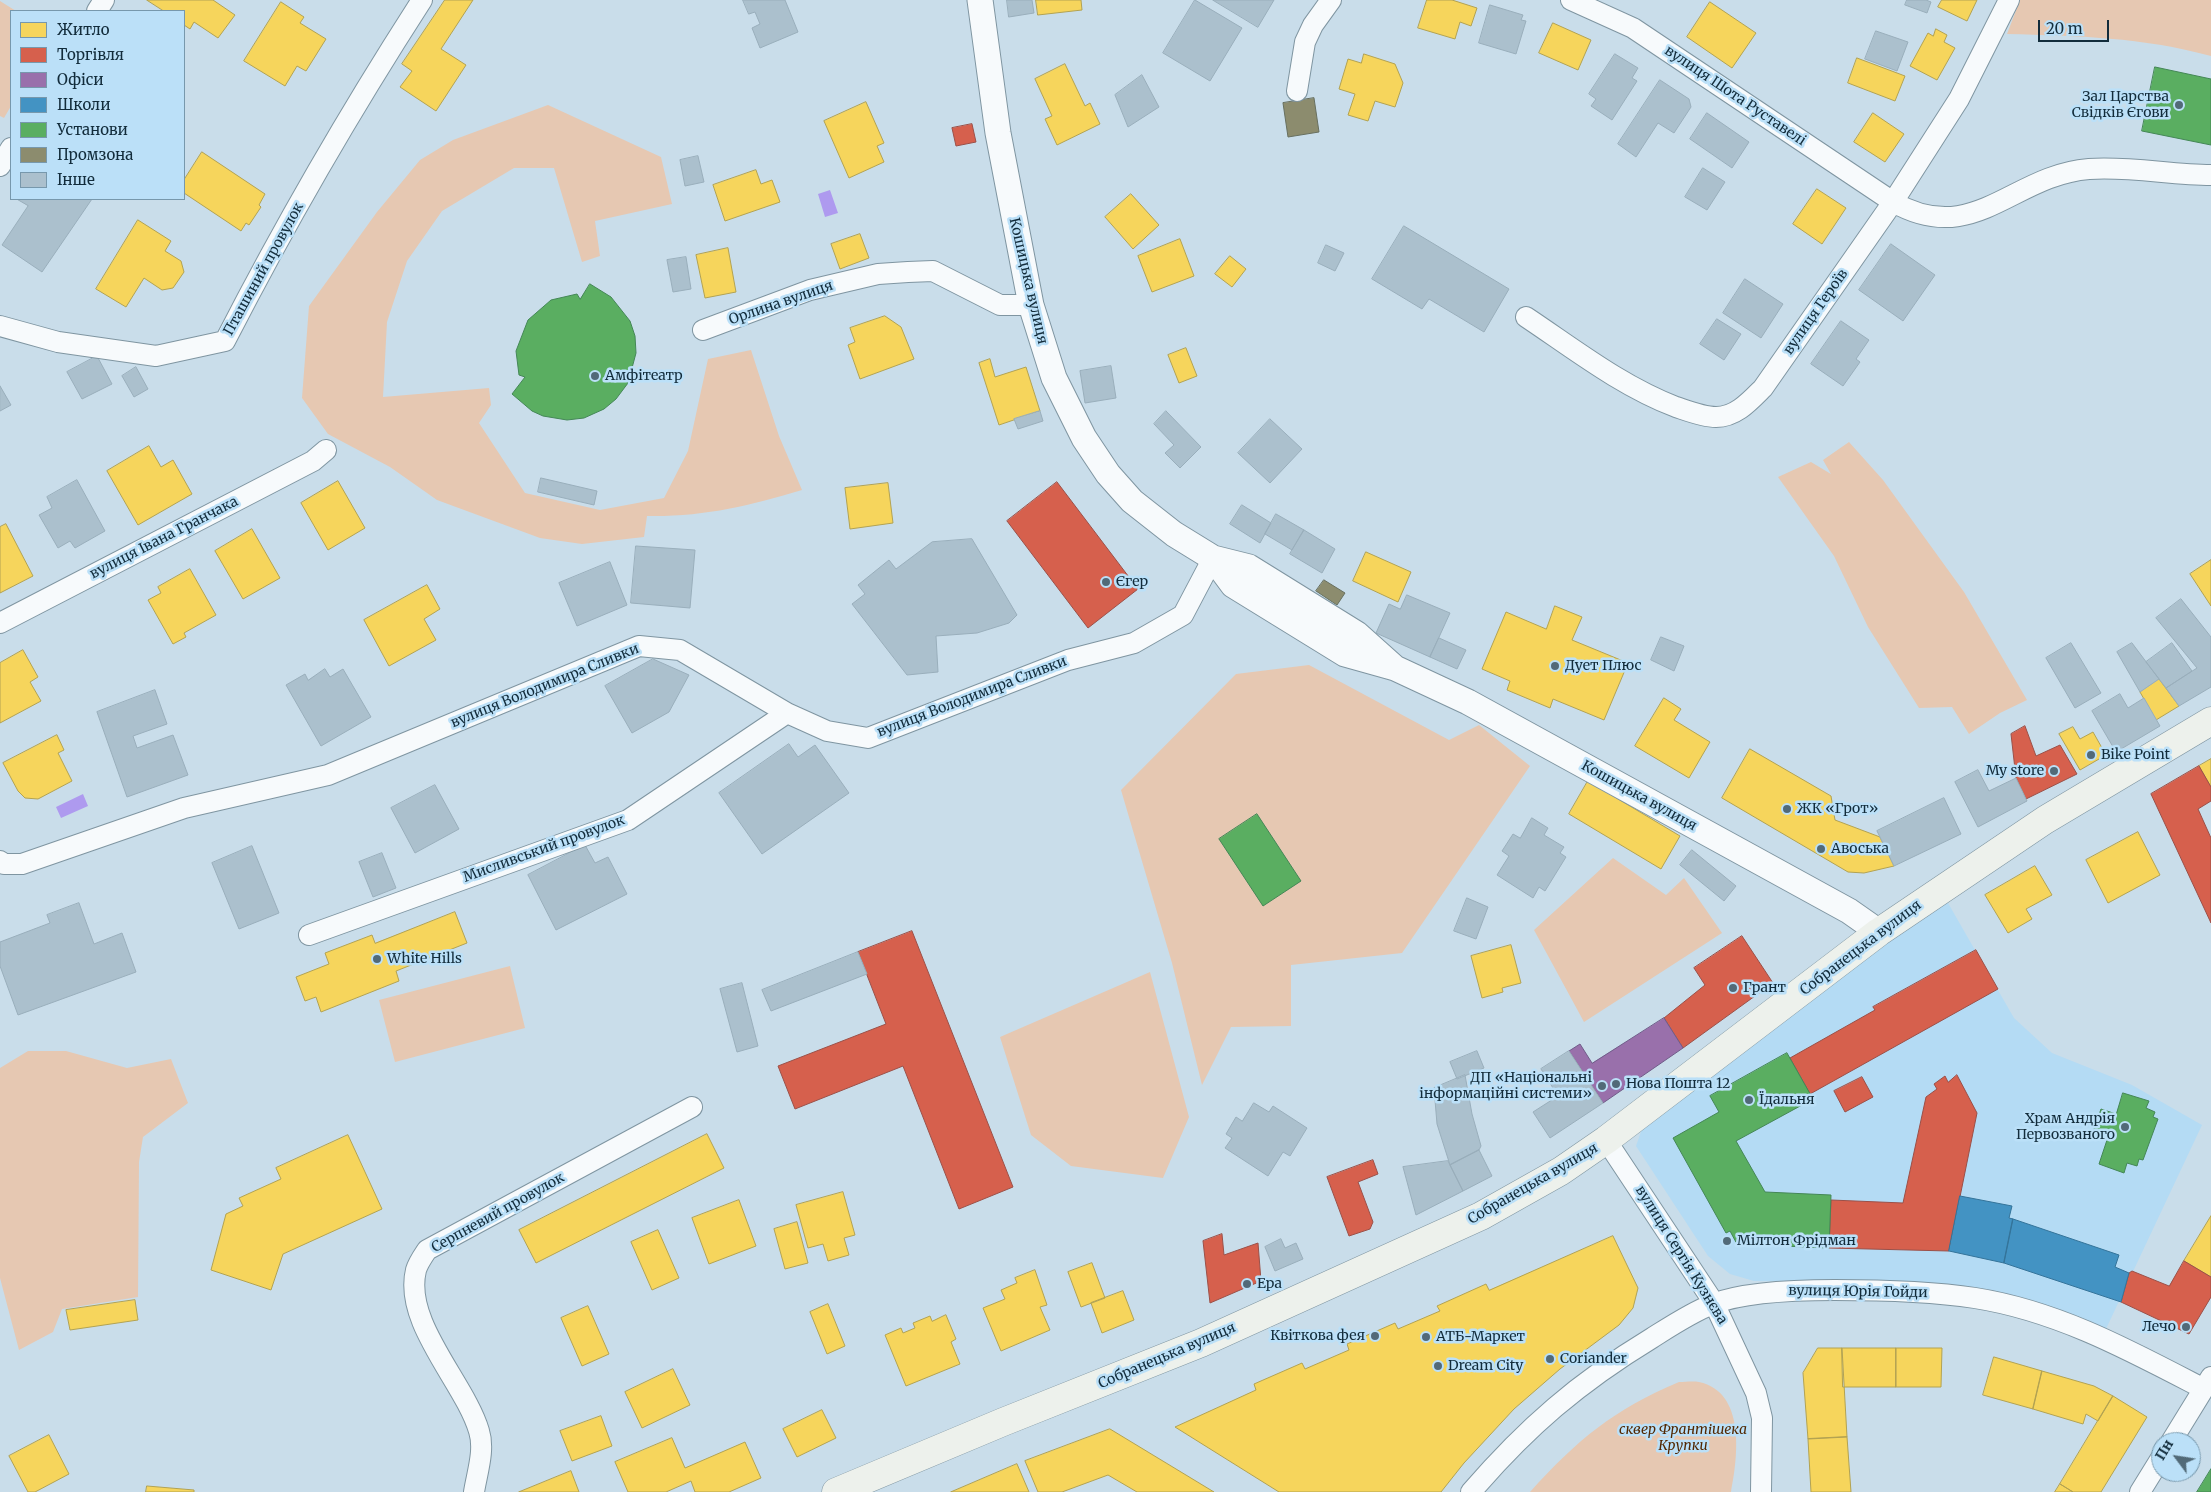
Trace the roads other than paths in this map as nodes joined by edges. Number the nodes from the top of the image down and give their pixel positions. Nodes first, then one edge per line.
1 (422, 0) edge
2 (980, 0) edge
3 (1332, 0) edge
4 (1571, 0) edge
5 (2010, 0) edge
6 (1297, 91) dead end
7 (10, 150) edge
8 (0, 166) edge
9 (2211, 176) edge
10 (1893, 202) junction
11 (1031, 305) junction
12 (1526, 317) dead end
13 (0, 326) edge
14 (703, 330) dead end
15 (326, 450) dead end
16 (1213, 558) junction
17 (0, 623) edge
18 (787, 713) junction
19 (2211, 721) edge
20 (0, 861) edge
21 (1879, 932) junction
22 (309, 935) dead end
23 (692, 1107) dead end
24 (1606, 1140) junction
25 (1714, 1303) junction
26 (2207, 1383) edge
27 (2177, 1432) edge
28 (2151, 1474) edge
29 (474, 1492) edge
30 (836, 1492) edge
31 (1471, 1492) edge
32 (1761, 1492) edge
33 (2140, 1492) edge

1 - 13 street, Пташиний провулок
2 - 11 street, Кошицька вулиця
3 - 6 street
4 - 10 street, вулиця Шота Руставелі
5 - 10 street, вулиця Героїв
7 - 8 street
9 - 10 street, вулиця Шота Руставелі
10 - 12 street, вулиця Героїв
11 - 14 street, Орлина вулиця
11 - 16 street, Кошицька вулиця
15 - 17 street, вулиця Івана Гранчака
16 - 18 street, вулиця Володимира Сливки
16 - 21 street, Кошицька вулиця
18 - 20 street, вулиця Володимира Сливки
18 - 22 street, Мисливський провулок
19 - 21 main road, Собранецька вулиця
21 - 24 main road, Собранецька вулиця
23 - 29 street, Серпневий провулок
24 - 25 street, вулиця Сергія Кузнєва
24 - 30 main road, Собранецька вулиця
25 - 26 street, вулиця Юрія Гойди
25 - 31 street, вулиця Юрія Гойди
25 - 32 street, вулиця Сергія Кузнєва
26 - 27 street
28 - 33 street

